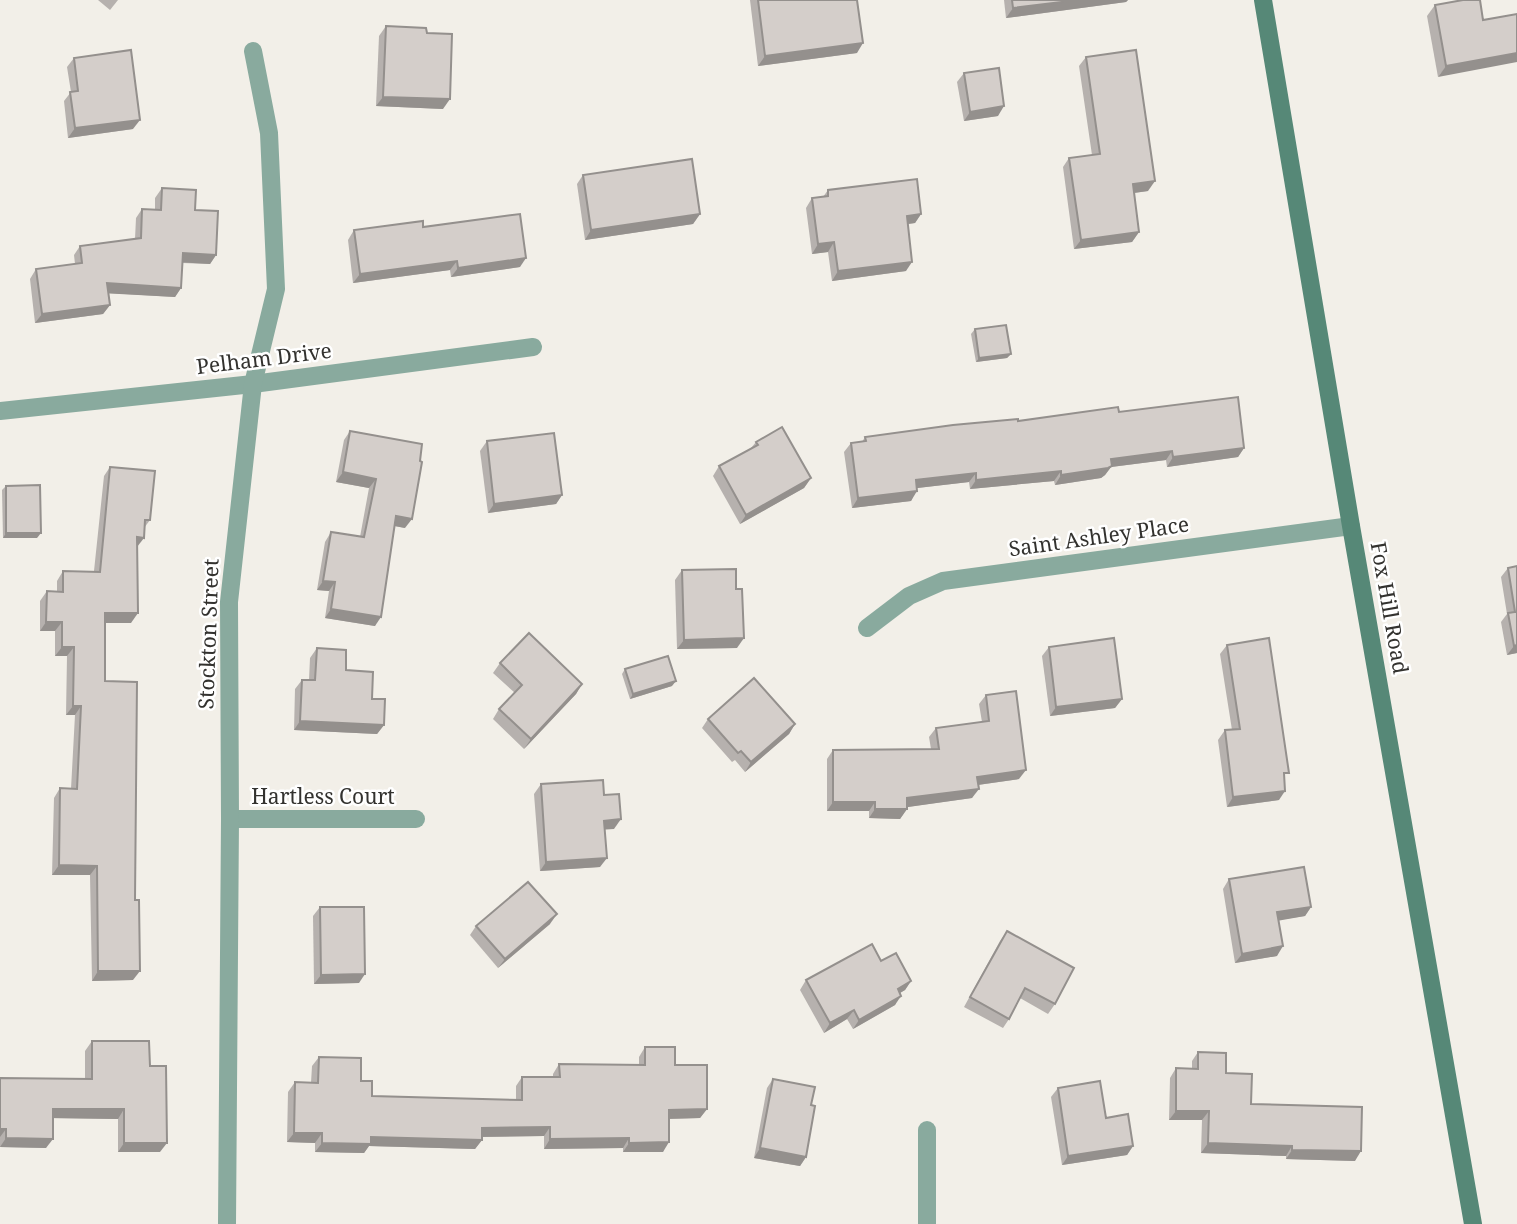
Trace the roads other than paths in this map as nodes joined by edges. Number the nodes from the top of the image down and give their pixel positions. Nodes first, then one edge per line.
1 (1263, 0) edge
2 (253, 51) dead end
3 (533, 347) dead end
4 (253, 384) junction
5 (0, 411) edge
6 (1351, 526) junction
7 (867, 628) dead end
8 (230, 819) junction
9 (416, 820) dead end
10 (927, 1130) dead end
11 (227, 1224) edge
12 (927, 1224) edge
13 (1473, 1224) edge

1 - 6 main road, Fox Hill Road
2 - 4 street, Stockton Street
3 - 4 street, Pelham Drive
4 - 5 street, Pelham Drive
4 - 8 street, Stockton Street
6 - 7 street, Saint Ashley Place
6 - 13 main road, Fox Hill Road
8 - 9 street, Hartless Court
8 - 11 street, Stockton Street
10 - 12 street

